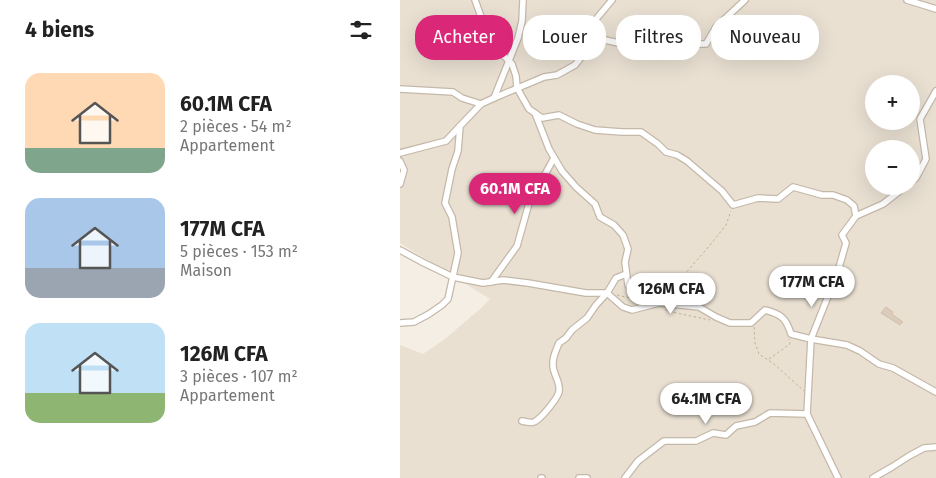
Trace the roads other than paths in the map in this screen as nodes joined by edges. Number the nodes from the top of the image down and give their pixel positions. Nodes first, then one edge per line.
1 (475, 0) edge
2 (523, 0) edge
3 (612, 0) edge
4 (745, 0) edge
5 (907, 0) edge
6 (929, 0) edge
7 (920, 4) junction
8 (936, 9) edge
9 (600, 15) edge
10 (606, 40) edge
11 (580, 60) edge
12 (508, 61) junction
13 (517, 88) junction
14 (400, 89) edge
15 (936, 91) edge
16 (494, 98) junction
17 (481, 104) junction
18 (535, 113) junction
19 (460, 126) junction
20 (400, 153) edge
21 (554, 158) junction
22 (400, 161) edge
23 (920, 170) edge
24 (400, 184) edge
25 (894, 195) edge
26 (856, 216) junction
27 (400, 250) edge
28 (626, 274) junction
29 (453, 277) junction
30 (491, 282) junction
31 (607, 293) junction
32 (639, 300) road end
33 (400, 323) edge
34 (811, 339) junction
35 (936, 392) edge
36 (807, 414) junction
37 (522, 421) dead end
38 (936, 447) edge
39 (579, 478) edge
40 (587, 478) edge
41 (625, 478) edge
42 (838, 478) edge
43 (873, 478) edge

1 - 12 street
2 - 12 street
3 - 9 street
4 - 10 street
5 - 7 street
6 - 7 street
7 - 8 street
11 - 13 street
12 - 13 street
12 - 16 street
13 - 16 street
13 - 18 street
14 - 17 street
15 - 23 street
16 - 17 street
17 - 19 street
18 - 21 street
18 - 26 street
19 - 20 street
19 - 29 street
21 - 28 street
21 - 30 street
22 - 24 street
25 - 26 street
26 - 34 street
27 - 29 street
28 - 31 street
28 - 32 street
29 - 30 street
29 - 33 street
30 - 31 street
31 - 34 street
31 - 37 street
34 - 35 street
34 - 36 street
36 - 41 street
36 - 42 street
38 - 43 street
39 - 40 street

